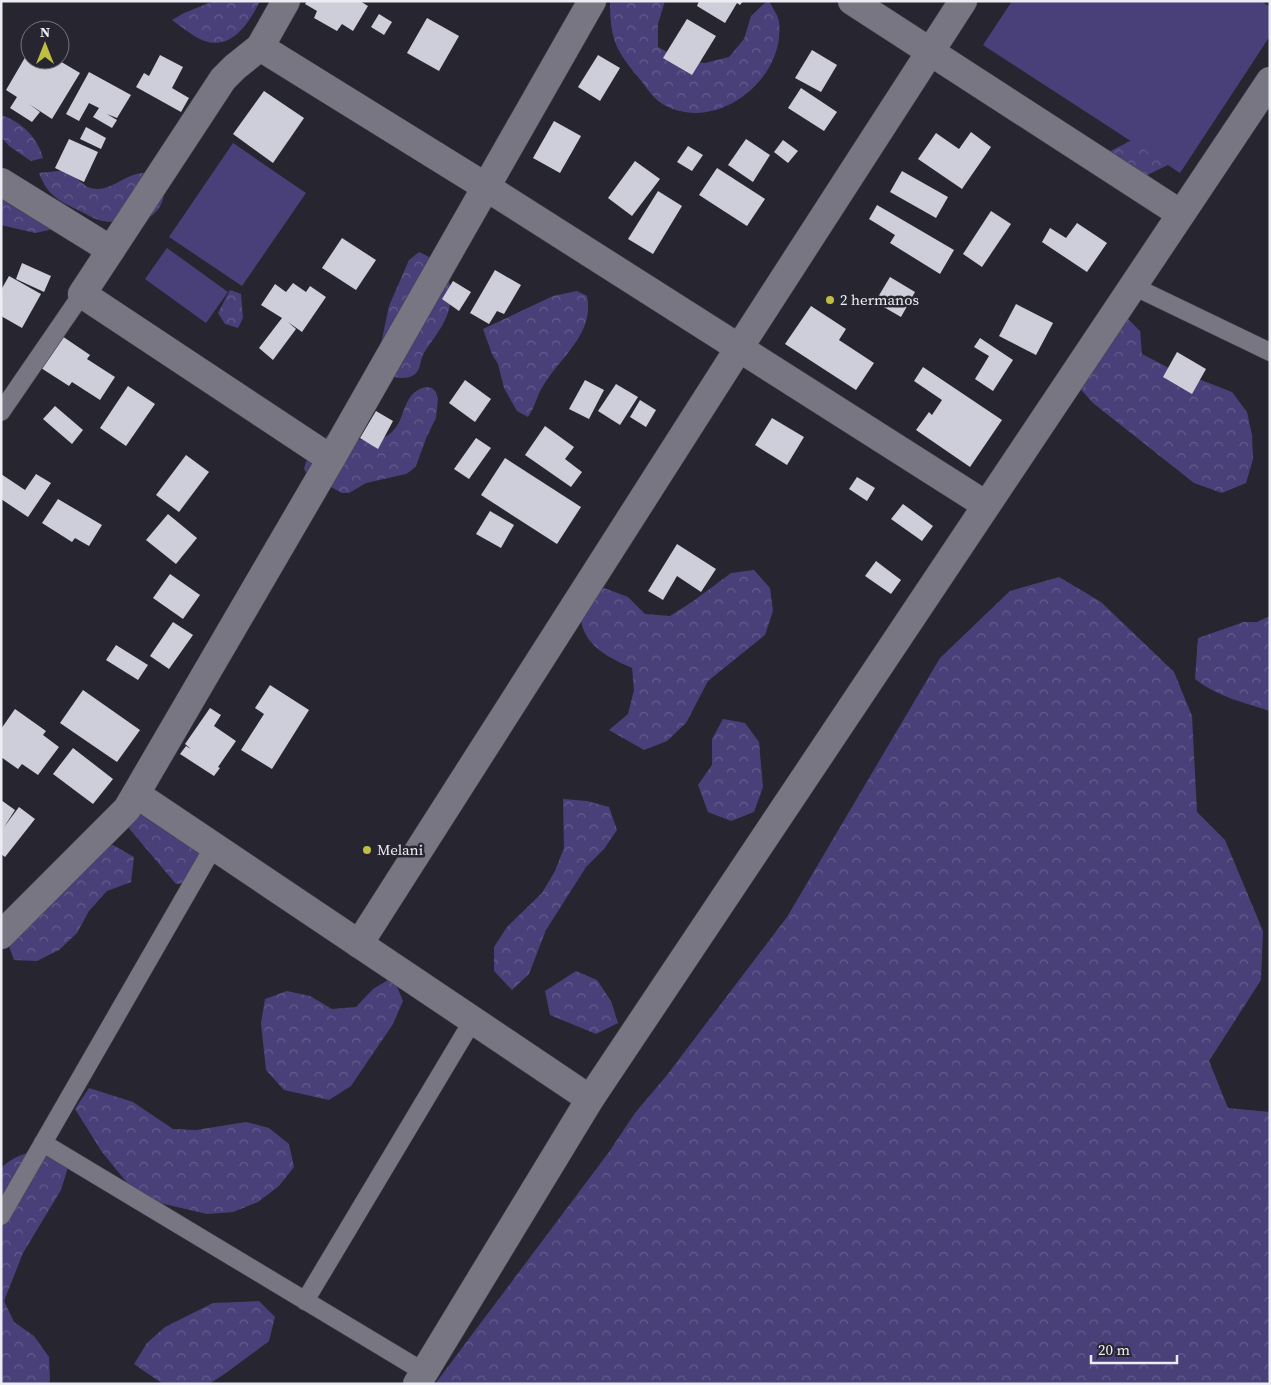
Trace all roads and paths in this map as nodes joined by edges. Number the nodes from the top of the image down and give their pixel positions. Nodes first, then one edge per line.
1 (286, 1) edge
2 (592, 1) edge
3 (852, 1) edge
4 (963, 1) edge
5 (260, 47) junction
6 (930, 52) junction
7 (1270, 81) edge
8 (1, 182) edge
9 (486, 187) junction
10 (1181, 214) junction
11 (111, 250) junction
12 (1133, 286) junction
13 (82, 294) junction
14 (740, 348) junction
15 (1270, 352) edge
16 (1, 412) edge
17 (332, 459) junction
18 (986, 505) junction
19 (136, 794) junction
20 (214, 846) junction
21 (1, 935) edge
22 (359, 944) junction
23 (473, 1020) junction
24 (590, 1099) junction
25 (43, 1143) junction
26 (1, 1216) edge
27 (305, 1301) junction
28 (421, 1378) edge

1 - 5 street
2 - 9 street
3 - 6 street
4 - 6 street
5 - 9 street
5 - 11 street
6 - 10 street
6 - 14 street
7 - 10 street
8 - 11 street
9 - 14 street
9 - 17 street
10 - 12 street
11 - 13 street
12 - 15 lane
12 - 18 street
13 - 16 lane
13 - 17 street
14 - 18 street
14 - 22 street
17 - 19 street
18 - 24 street
19 - 20 street
19 - 21 street
20 - 22 street
20 - 25 lane
22 - 23 street
23 - 24 street
23 - 27 lane
24 - 28 street
25 - 26 lane
25 - 27 lane
27 - 28 lane

